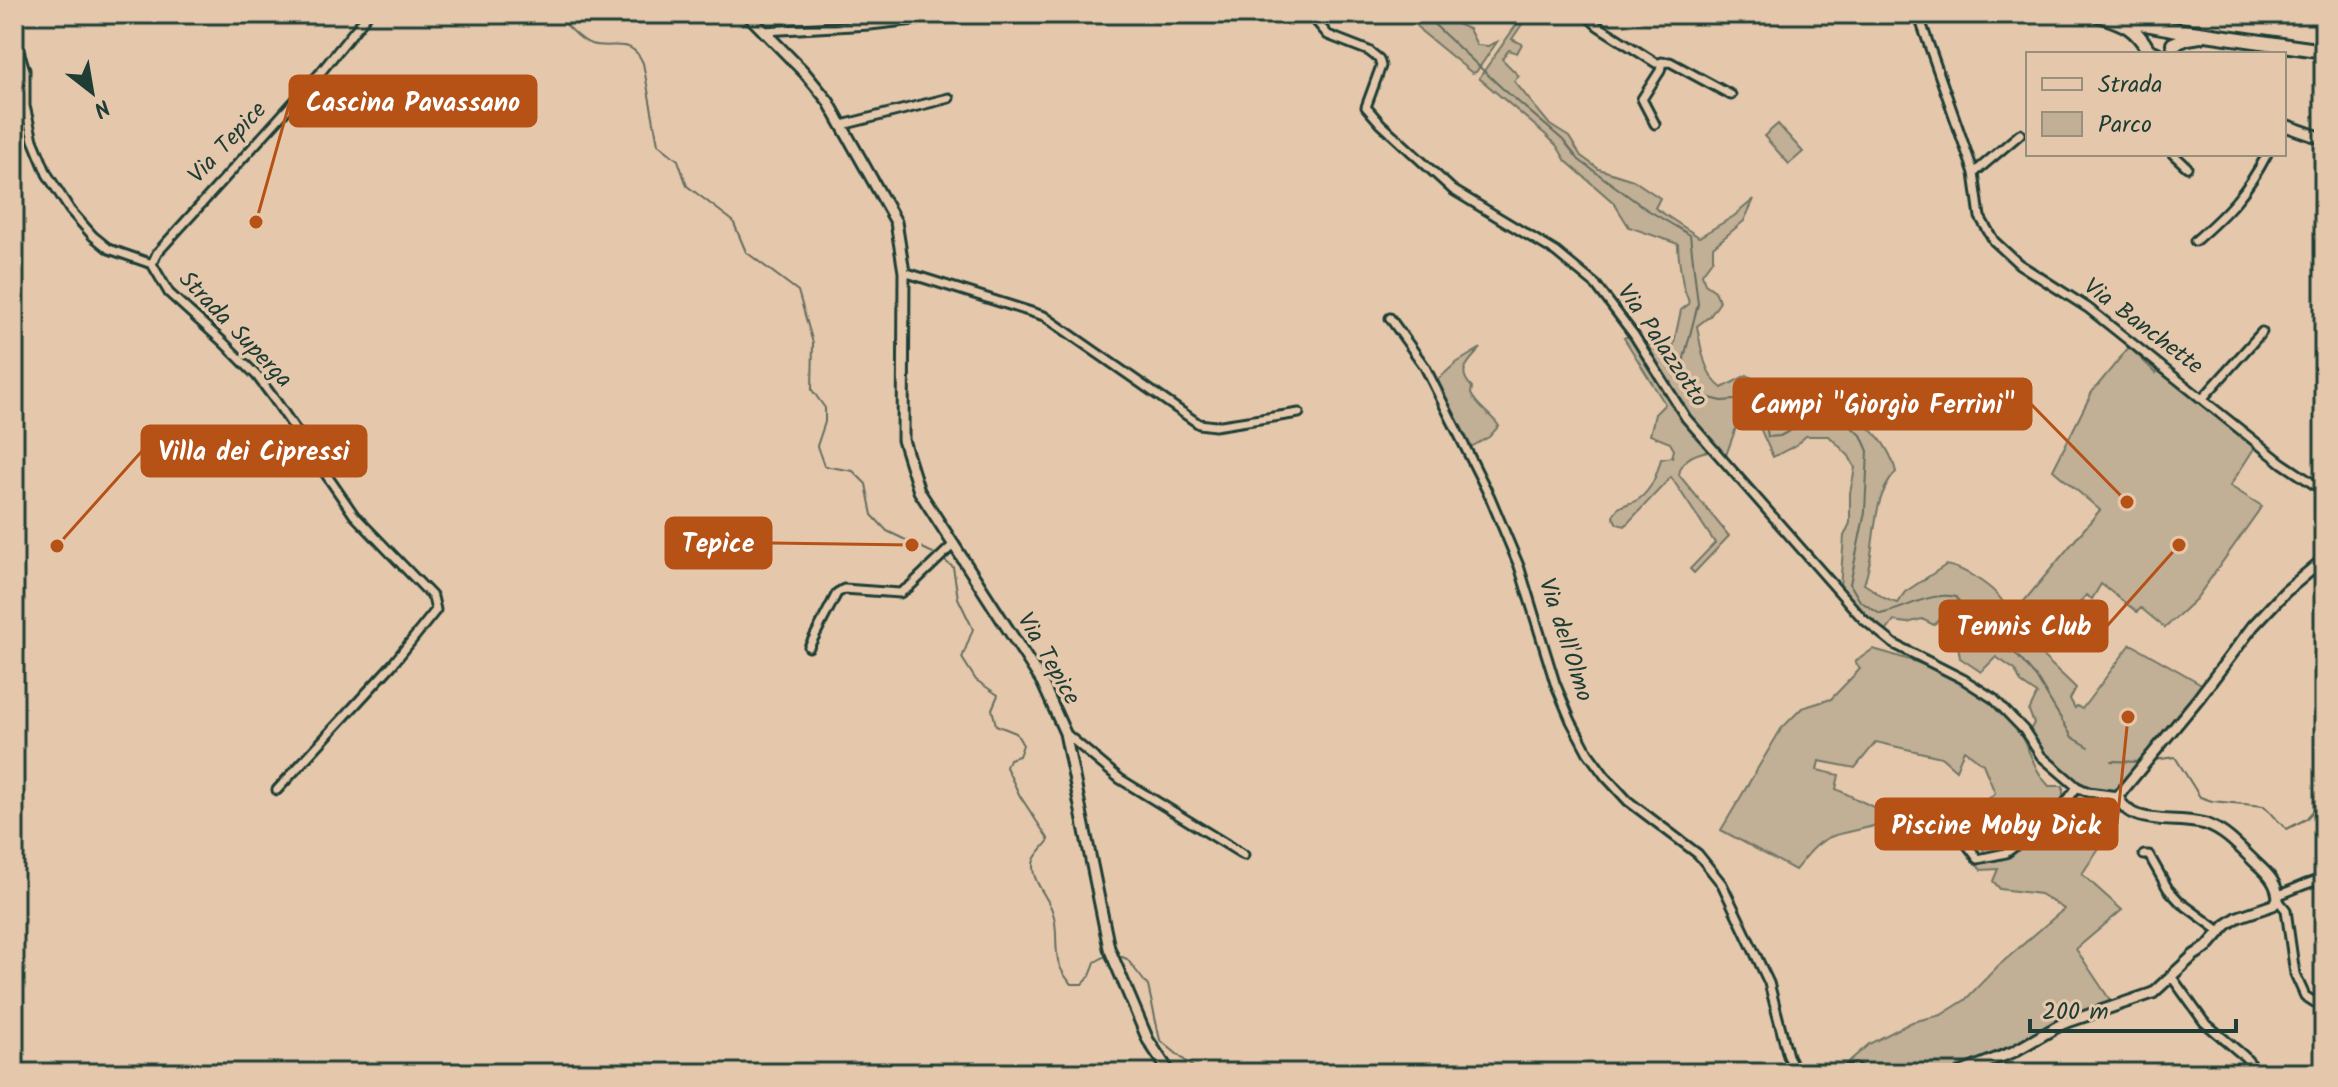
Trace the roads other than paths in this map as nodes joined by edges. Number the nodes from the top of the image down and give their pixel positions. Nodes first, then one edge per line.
1 (368, 14) edge
2 (747, 14) edge
3 (968, 14) edge
4 (1310, 14) edge
5 (1585, 14) edge
6 (1918, 14) edge
7 (2096, 14) edge
8 (2117, 14) edge
9 (2153, 26) junction
10 (2167, 27) junction
11 (764, 31) junction
12 (14, 35) edge
13 (2213, 35) junction
14 (2144, 39) junction
15 (2162, 51) edge
16 (2324, 51) edge
17 (1662, 62) junction
18 (1731, 95) dead end
19 (949, 98) dead end
20 (1655, 124) dead end
21 (842, 125) junction
22 (2286, 126) edge
23 (2020, 134) dead end
24 (2324, 139) edge
25 (2175, 156) edge
26 (2266, 156) edge
27 (2187, 167) dead end
28 (1974, 173) junction
29 (2195, 241) dead end
30 (152, 264) junction
31 (904, 272) junction
32 (1390, 318) dead end
33 (2262, 332) dead end
34 (2203, 398) junction
35 (1299, 413) dead end
36 (2324, 480) edge
37 (2321, 490) edge
38 (954, 544) junction
39 (2324, 559) edge
40 (809, 647) dead end
41 (1065, 733) junction
42 (2077, 787) junction
43 (277, 790) dead end
44 (2118, 796) junction
45 (1907, 811) dead end
46 (1244, 855) dead end
47 (2144, 855) dead end
48 (2324, 879) edge
49 (2278, 897) junction
50 (2221, 932) junction
51 (2171, 976) junction
52 (2322, 1004) edge
53 (2324, 1018) edge
54 (1170, 1073) edge
55 (1797, 1073) edge
56 (1841, 1073) edge
57 (1861, 1073) edge
58 (1960, 1073) edge
59 (2259, 1073) edge

1 - 30 street, Via Tepice
2 - 11 street, Via Tepice
3 - 11 street
4 - 42 street, Via Palazzotto
5 - 17 street
6 - 28 street, Via Banchette
7 - 14 main road
8 - 9 main road
9 - 10 main road
9 - 14 main road
10 - 13 main road
10 - 15 main road
11 - 21 street, Via Tepice
12 - 30 street, Strada Superga
13 - 15 main road
13 - 16 main road
14 - 15 main road
17 - 18 street
17 - 20 street
19 - 21 street
21 - 31 street, Via Tepice
22 - 24 main road
23 - 28 street
25 - 27 street
26 - 29 street
28 - 34 street, Via Banchette
30 - 43 street, Strada Superga
31 - 35 street
31 - 38 street, Via Tepice
32 - 55 street, Via dell'Olmo
33 - 34 street
34 - 37 street, Via Banchette
36 - 37 street
38 - 40 street
38 - 41 street, Via Tepice
39 - 44 street
41 - 46 street
41 - 54 street, Via Tepice
42 - 44 street, Via Palazzotto
42 - 45 street
44 - 49 street
47 - 50 street
48 - 49 street
49 - 50 street
49 - 52 street
50 - 51 street
51 - 58 street
51 - 59 street
52 - 53 street
56 - 57 street

